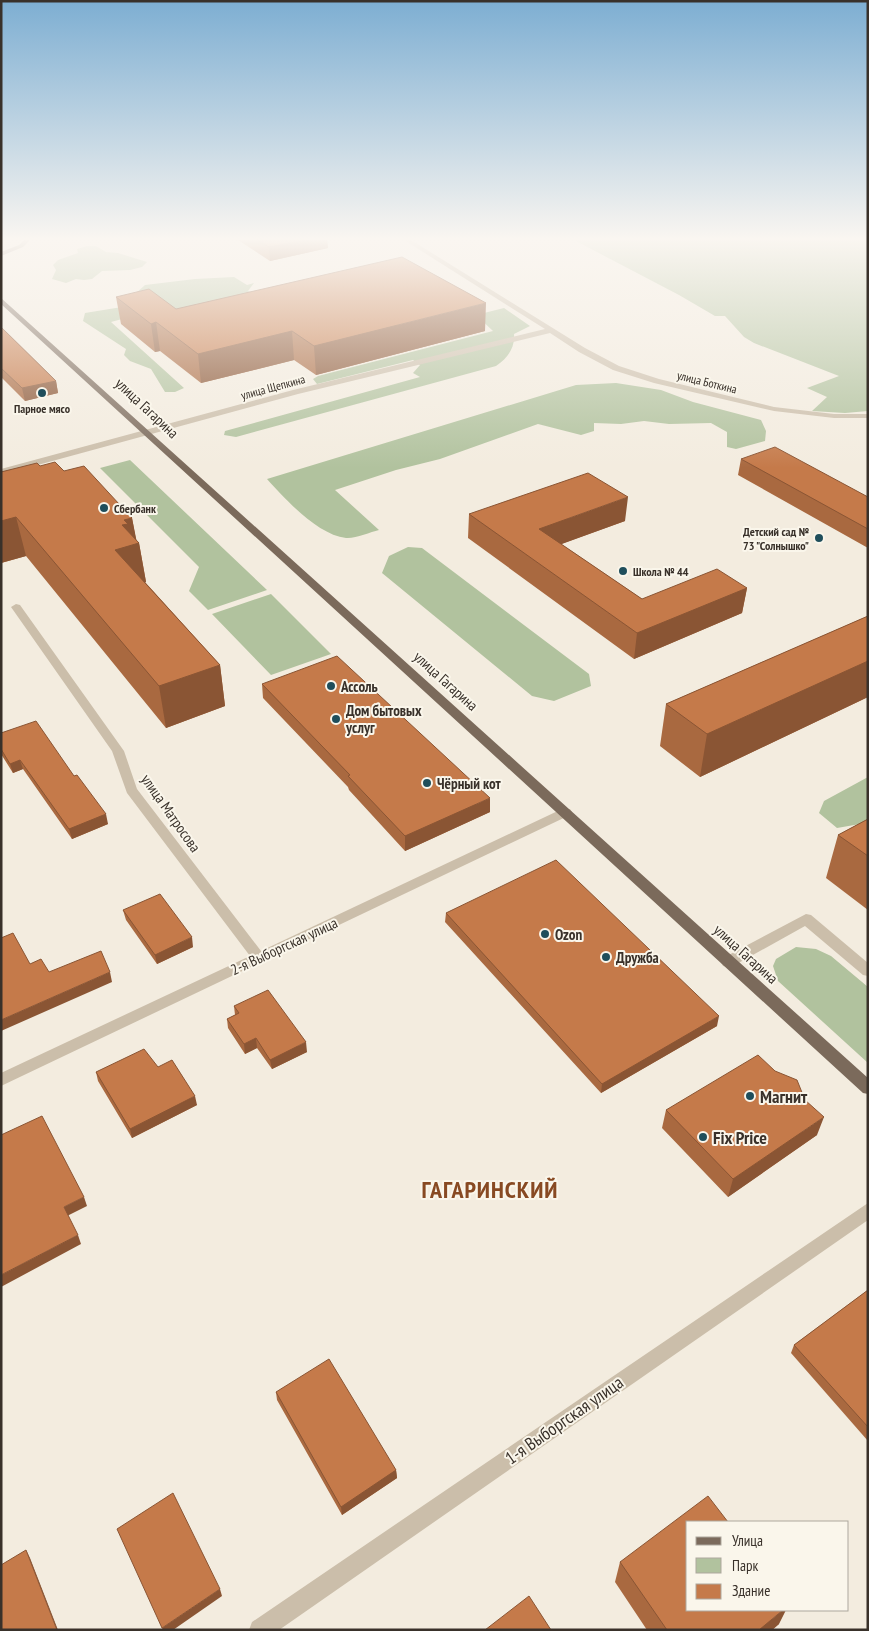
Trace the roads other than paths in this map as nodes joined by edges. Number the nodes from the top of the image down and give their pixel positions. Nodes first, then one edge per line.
1 (19, 316) edge
2 (530, 316) edge
3 (552, 330) junction
4 (868, 416) edge
5 (147, 432) junction
6 (1, 472) edge
7 (16, 607) dead end
8 (566, 812) junction
9 (259, 958) junction
10 (728, 962) junction
11 (868, 971) edge
12 (1, 1080) edge
13 (868, 1088) edge
14 (868, 1210) edge
15 (260, 1630) edge

1 - 5 main road, улица Гагарина
2 - 3 street, улица Боткина
3 - 4 street, улица Боткина
3 - 5 street, улица Щепкина
5 - 6 street, улица Щепкина
5 - 8 main road, улица Гагарина
7 - 9 street, улица Матросова
8 - 9 street, 2-я Выборгская улица
8 - 10 main road, улица Гагарина
9 - 12 street, 2-я Выборгская улица
10 - 11 street
10 - 13 main road, улица Гагарина
14 - 15 street, 1-я Выборгская улица

